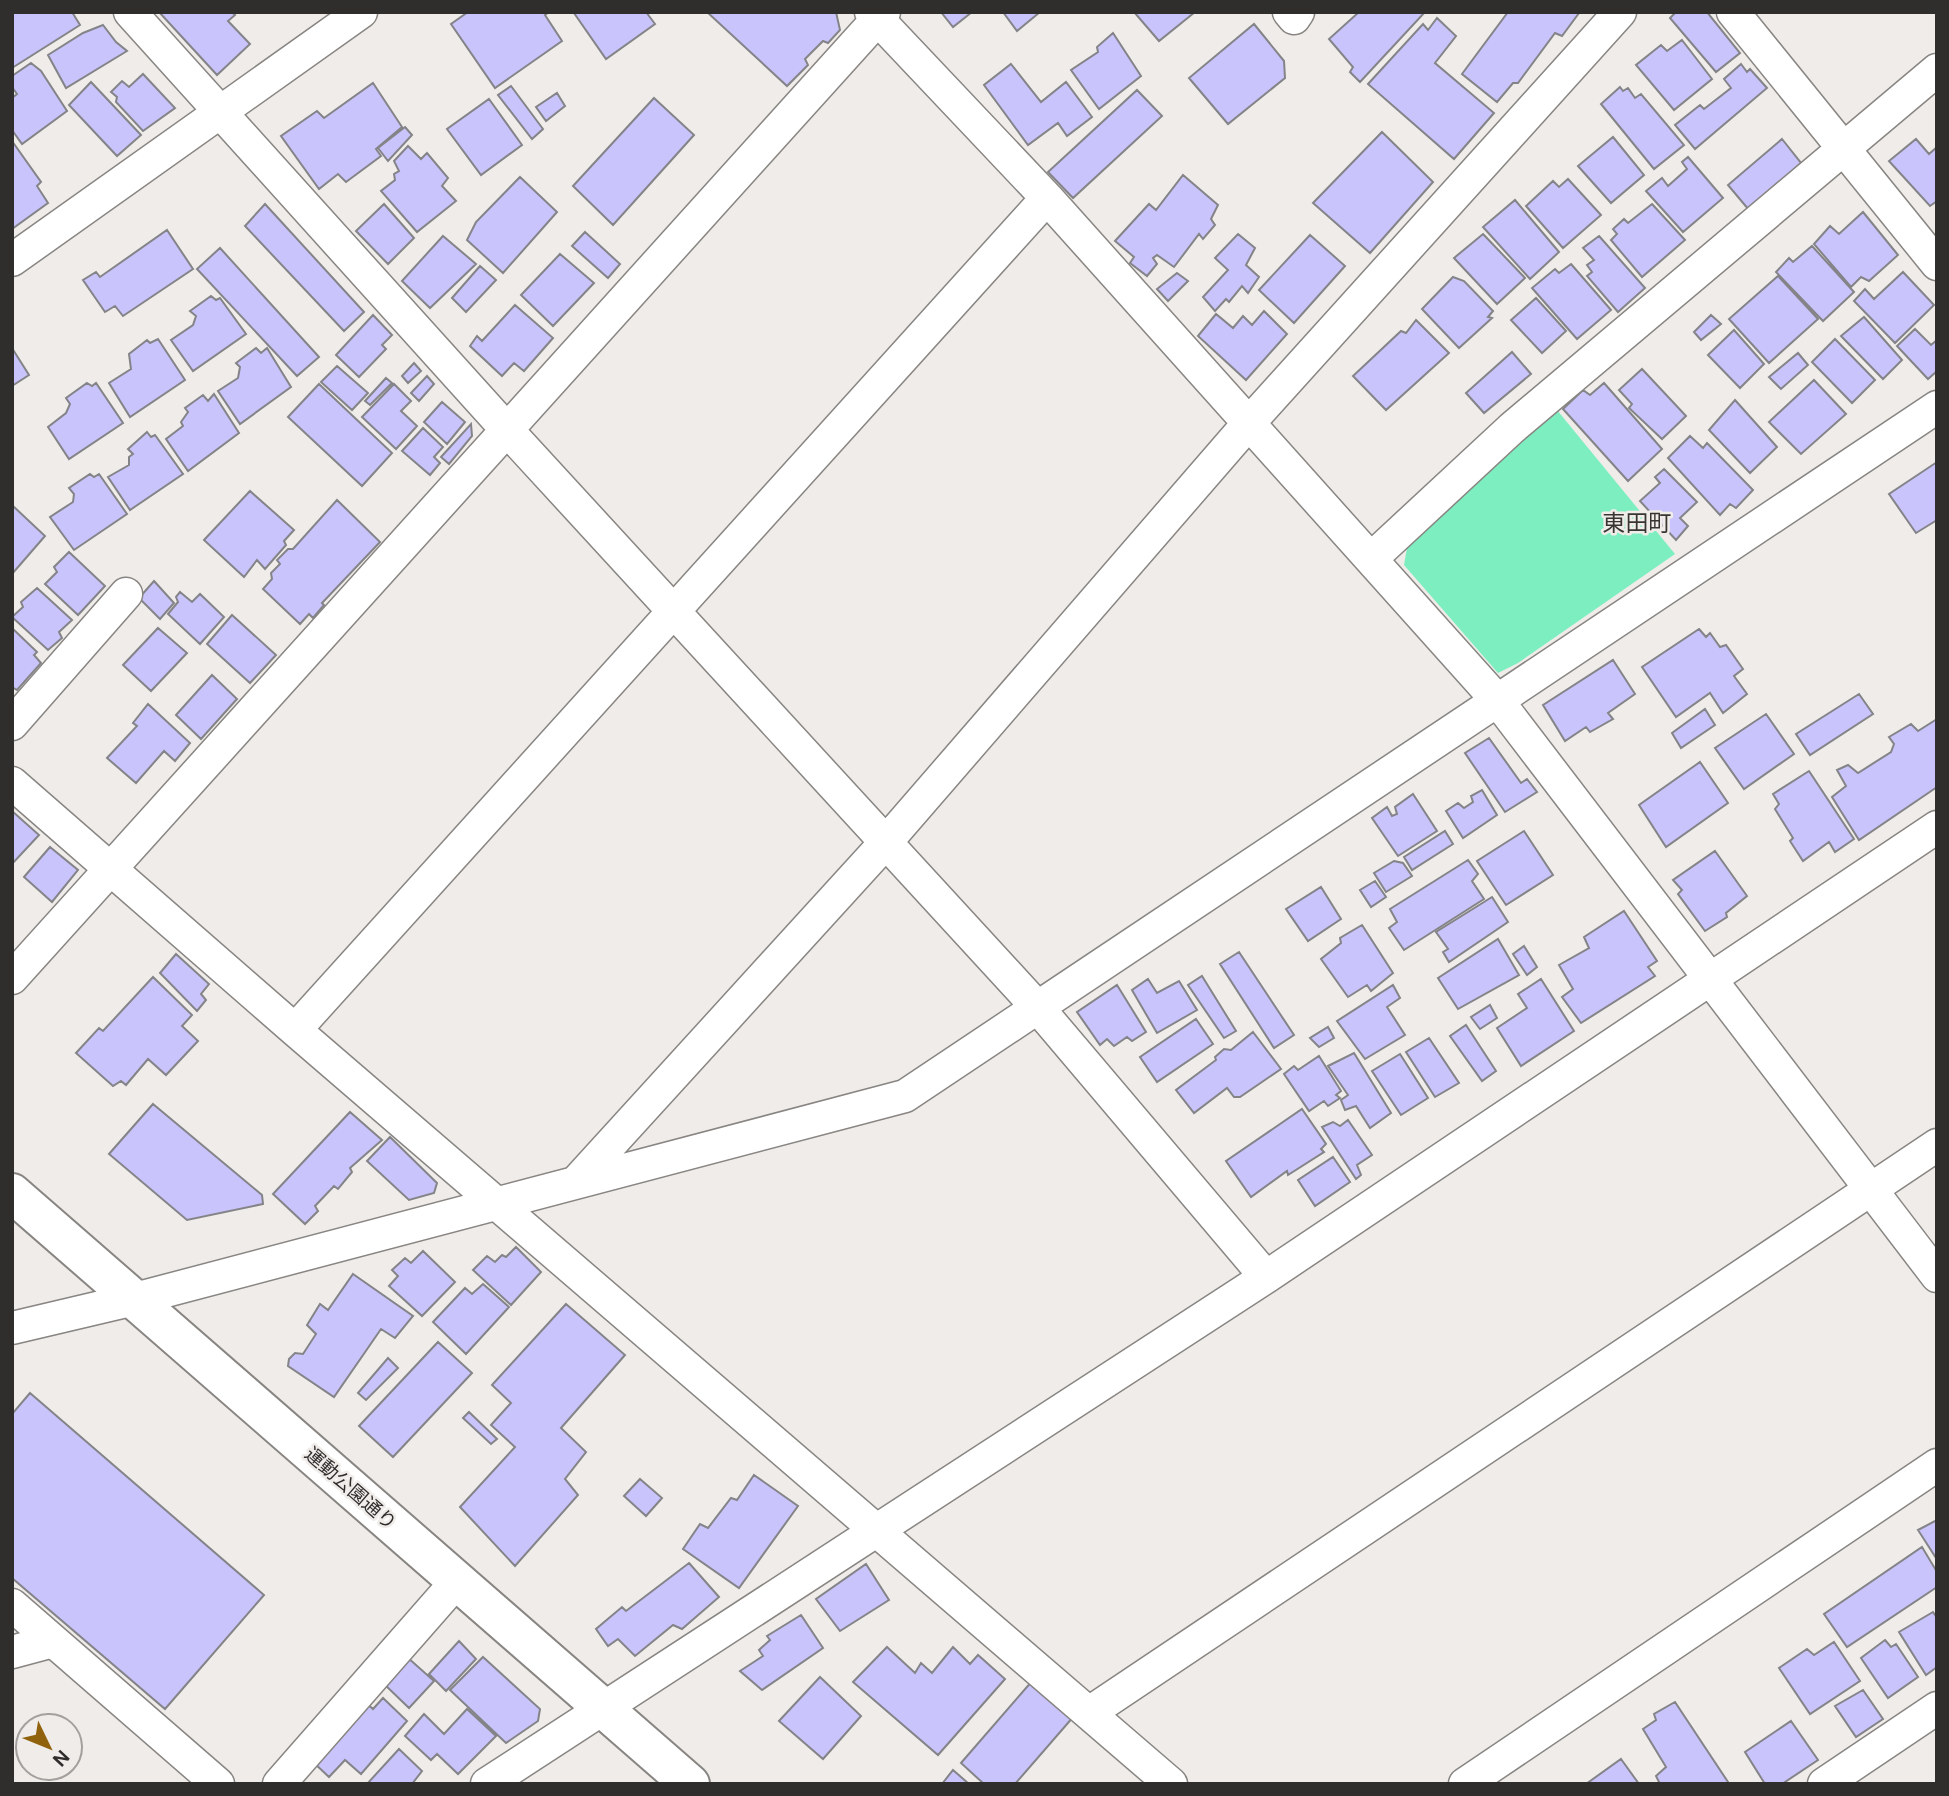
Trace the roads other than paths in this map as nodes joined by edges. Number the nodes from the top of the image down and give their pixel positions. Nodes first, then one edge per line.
1 (130, 12) edge
2 (361, 12) edge
3 (1289, 12) edge
4 (1298, 12) edge
5 (1620, 12) edge
6 (1733, 12) edge
7 (877, 14) edge
8 (1937, 70) edge
9 (221, 111) junction
10 (1845, 150) junction
11 (1047, 198) junction
12 (12, 260) edge
13 (1937, 264) edge
14 (1937, 407) edge
15 (1248, 424) junction
16 (508, 431) junction
17 (1372, 558) junction
18 (127, 594) dead end
19 (674, 611) junction
20 (1497, 700) junction
21 (12, 724) edge
22 (12, 783) edge
23 (1937, 827) edge
24 (886, 842) junction
25 (109, 869) junction
26 (12, 978) edge
27 (1711, 979) junction
28 (1039, 1009) junction
29 (295, 1030) junction
30 (1937, 1145) edge
31 (577, 1181) junction
32 (1871, 1188) junction
33 (12, 1193) edge
34 (495, 1202) junction
35 (1937, 1276) edge
36 (1266, 1277) junction
37 (135, 1299) junction
38 (12, 1328) edge
39 (1937, 1465) edge
40 (877, 1529) junction
41 (457, 1581) junction
42 (12, 1605) edge
43 (53, 1641) junction
44 (12, 1651) edge
45 (603, 1708) junction
46 (1937, 1708) edge
47 (1089, 1713) junction
48 (218, 1784) edge
49 (279, 1784) edge
50 (487, 1784) edge
51 (690, 1784) edge
52 (1171, 1784) edge
53 (1465, 1784) edge
54 (1824, 1784) edge

1 - 9 street
2 - 9 street
3 - 4 street
5 - 15 street
6 - 10 street
7 - 11 street
7 - 16 street
8 - 10 street
9 - 12 street
9 - 16 street
10 - 13 street
10 - 17 street
11 - 15 street
11 - 19 street
14 - 20 street
15 - 17 street
15 - 24 street
16 - 19 street
16 - 25 street
17 - 20 street
18 - 21 street
19 - 24 street
19 - 29 street
20 - 27 street
20 - 28 street
22 - 25 street
23 - 27 street
24 - 28 street
24 - 31 street
25 - 26 street
25 - 29 street
27 - 32 street
27 - 36 street
28 - 31 street
28 - 36 street
29 - 34 street
30 - 32 street
31 - 34 street
32 - 35 street
32 - 47 street
33 - 37 street, 運動公園通り
34 - 37 street
34 - 40 street
36 - 40 street
37 - 38 street
37 - 41 street, 運動公園通り
39 - 53 street
40 - 45 street
40 - 47 street
41 - 45 street, 運動公園通り
41 - 49 street
42 - 43 street
43 - 44 street
43 - 48 street
45 - 50 street
45 - 51 street, 運動公園通り
46 - 54 street
47 - 52 street

